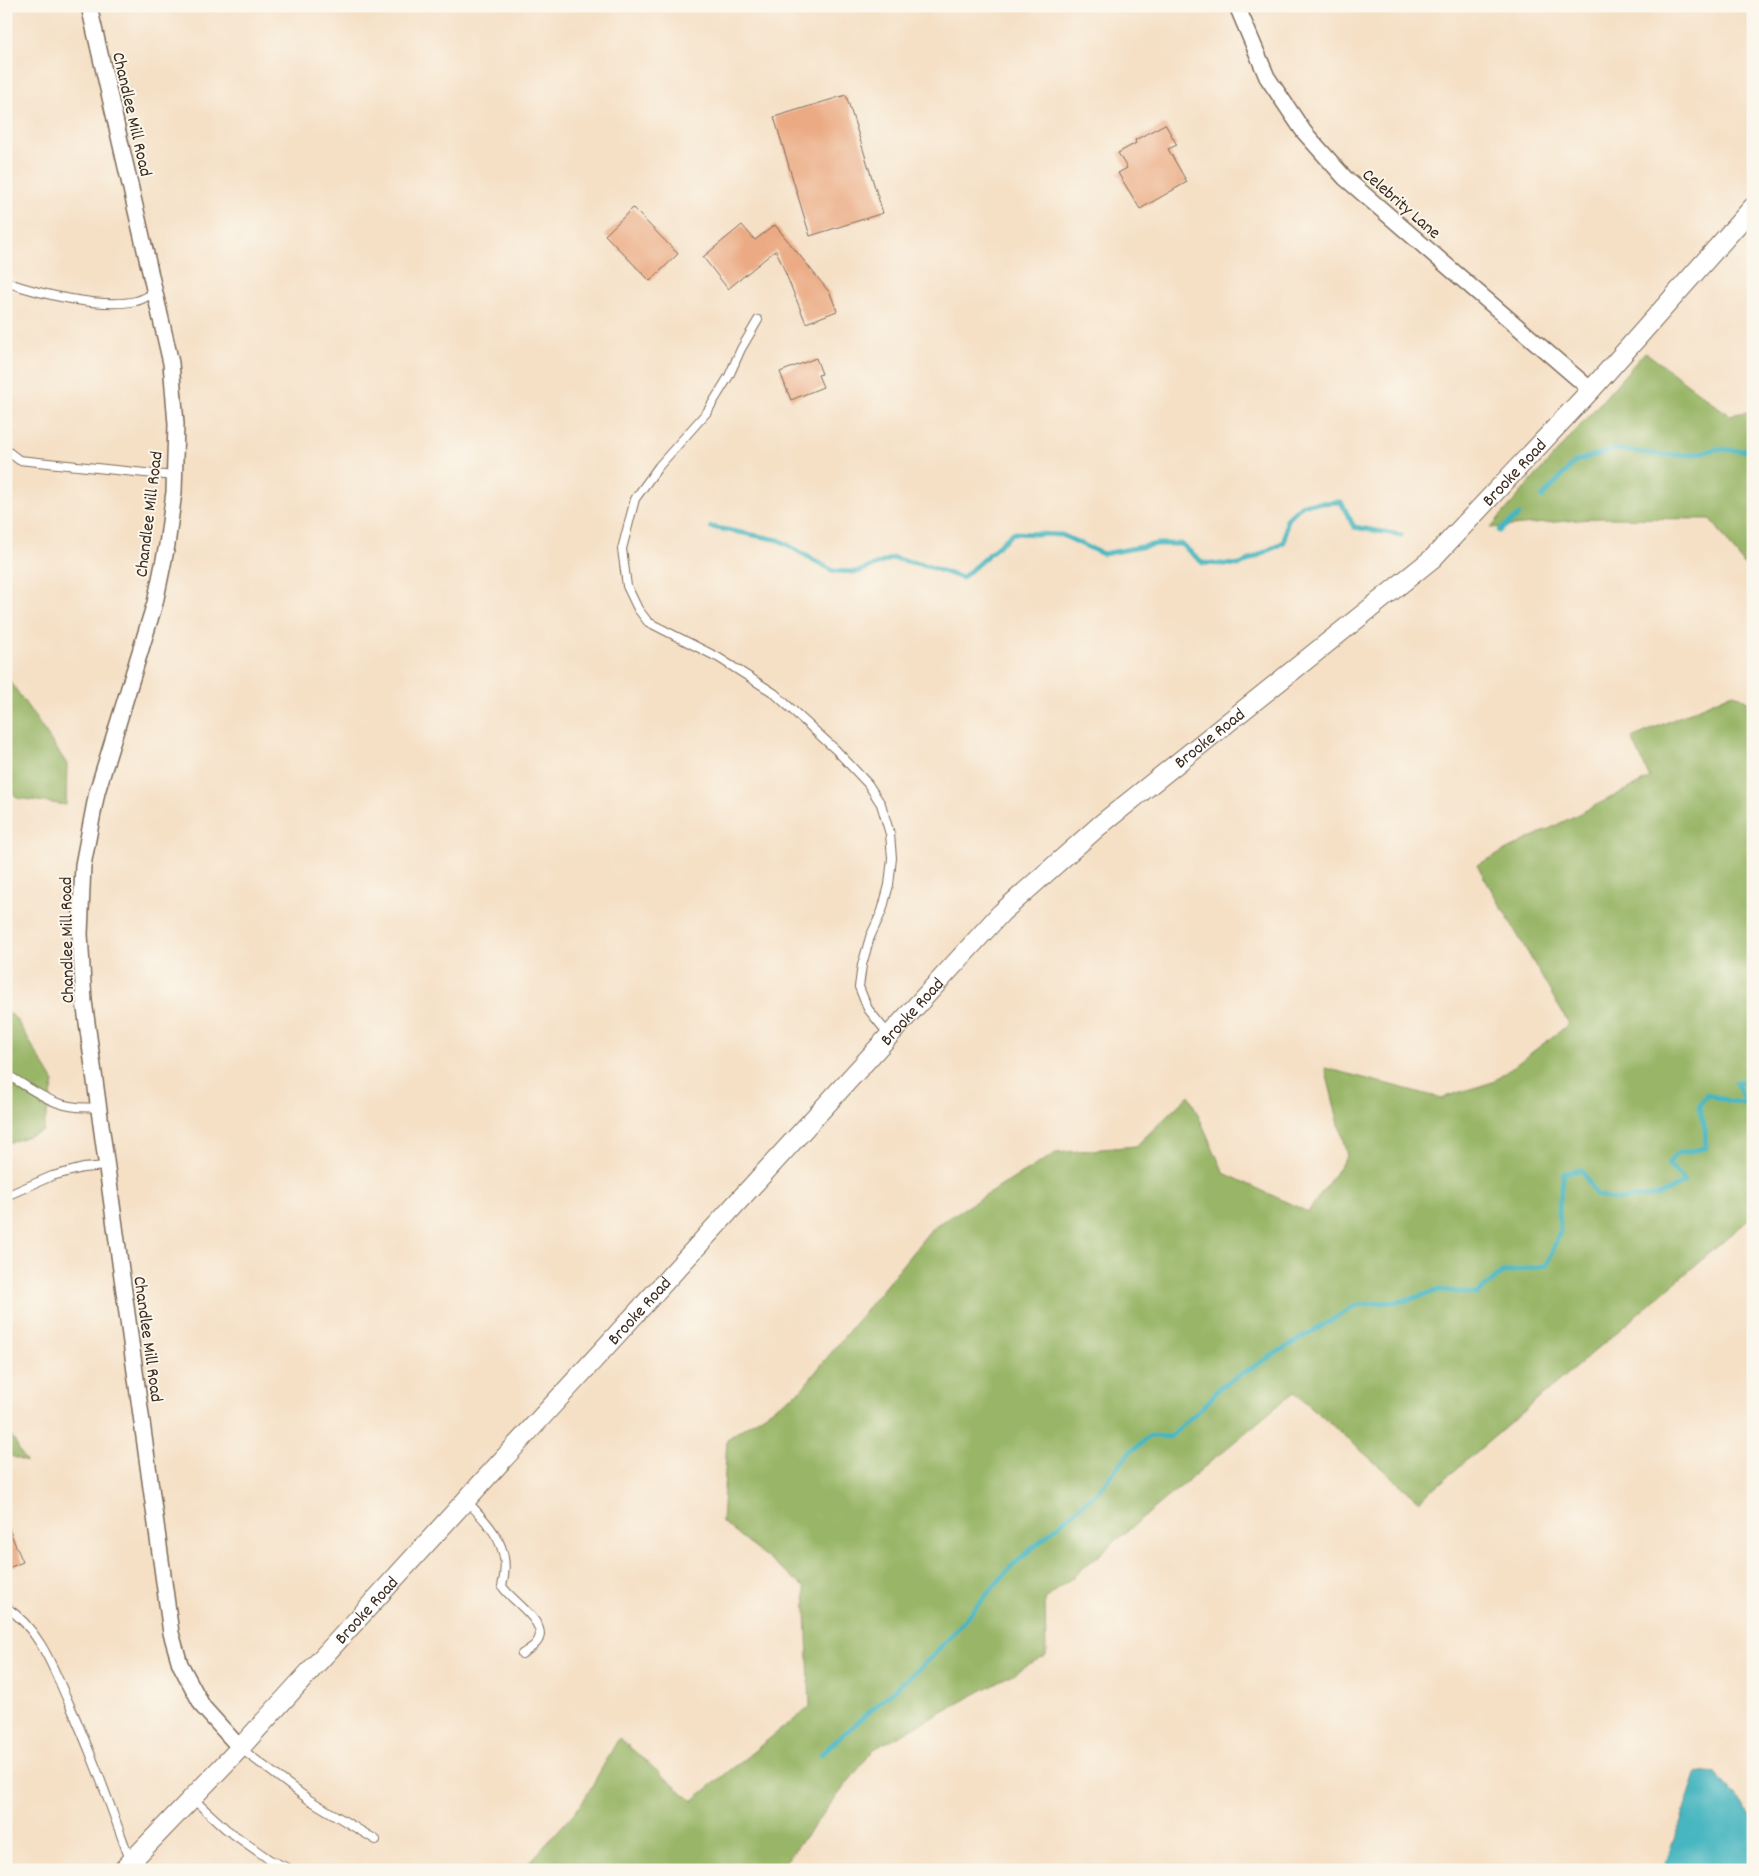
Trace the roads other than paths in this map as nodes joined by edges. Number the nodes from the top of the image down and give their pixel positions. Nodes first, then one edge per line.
1 (89, 6) edge
2 (1237, 6) edge
3 (1753, 206) edge
4 (6, 282) edge
5 (154, 293) junction
6 (758, 320) dead end
7 (1591, 390) junction
8 (6, 450) edge
9 (174, 476) junction
10 (889, 1035) junction
11 (6, 1074) edge
12 (98, 1108) junction
13 (106, 1166) junction
14 (6, 1196) edge
15 (466, 1500) junction
16 (6, 1607) edge
17 (522, 1654) dead end
18 (240, 1748) junction
19 (192, 1798) junction
20 (376, 1840) dead end
21 (127, 1866) edge
22 (292, 1870) edge

1 - 5 street, Chandlee Mill Road
2 - 7 street, Celebrity Lane
3 - 7 street, Brooke Road
4 - 5 lane
5 - 9 street, Chandlee Mill Road
6 - 10 lane
7 - 10 street, Brooke Road
8 - 9 lane
9 - 12 street, Chandlee Mill Road
10 - 15 street, Brooke Road
11 - 12 lane
12 - 13 street, Chandlee Mill Road
13 - 14 lane
13 - 18 street, Chandlee Mill Road
15 - 17 lane
15 - 18 street, Brooke Road
16 - 21 lane
18 - 19 street, Brooke Road
18 - 20 lane
19 - 21 street, Brooke Road
19 - 22 lane

